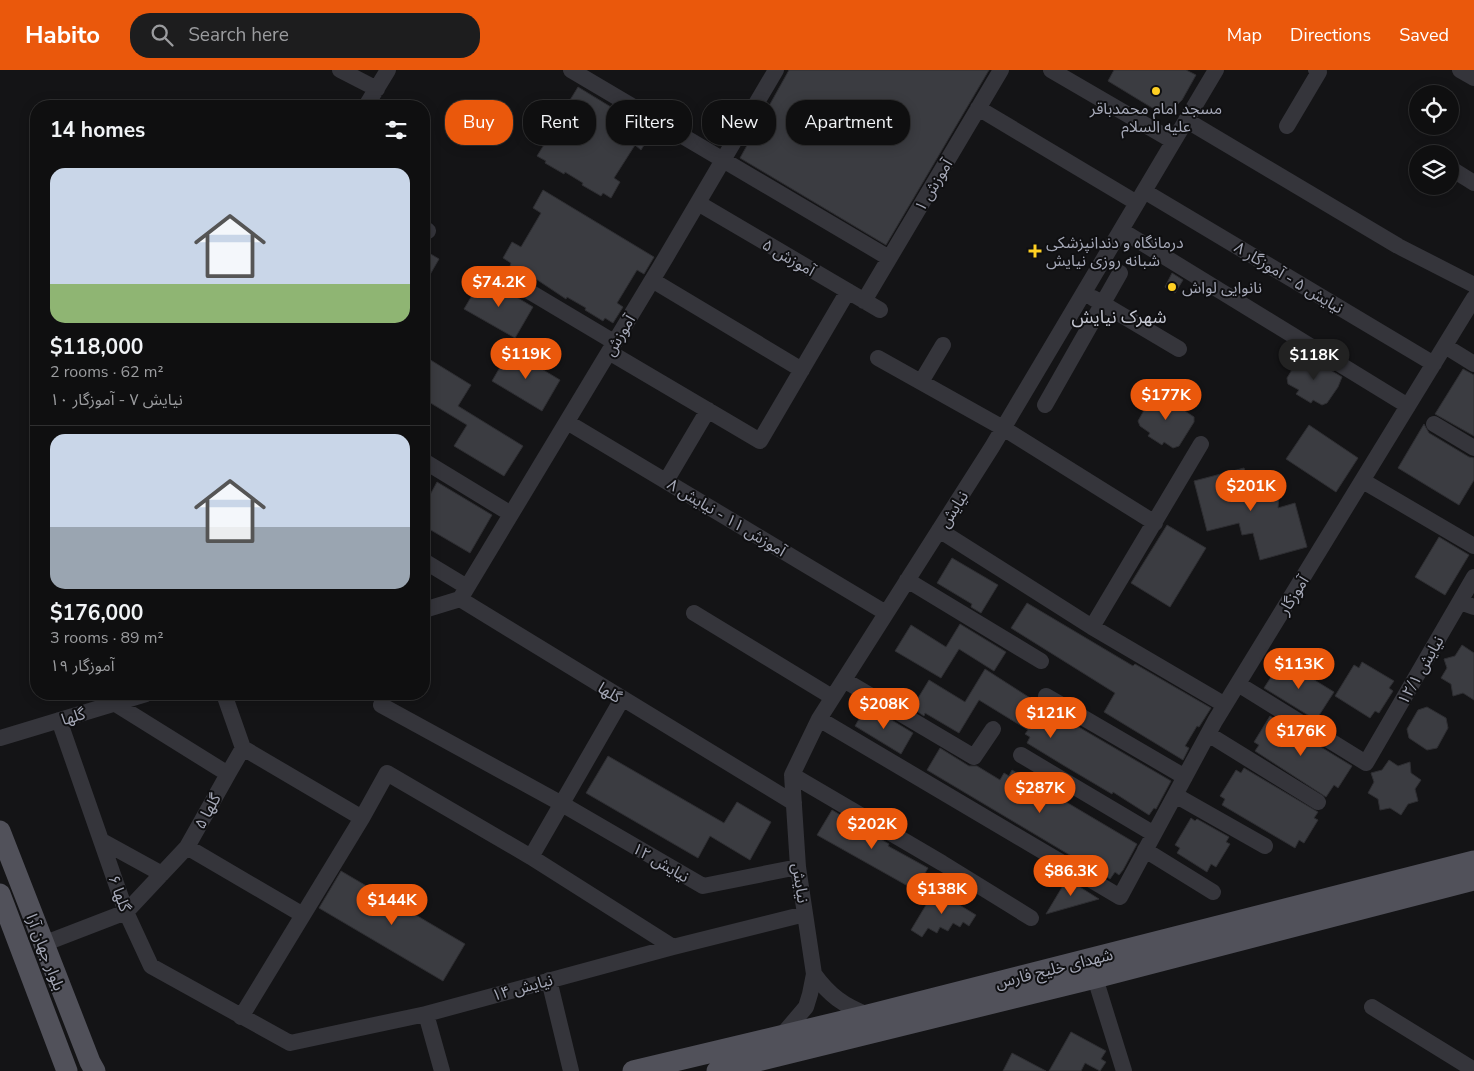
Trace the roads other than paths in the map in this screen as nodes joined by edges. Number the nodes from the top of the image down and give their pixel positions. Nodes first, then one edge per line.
1 (340, 70) edge
2 (388, 70) edge
3 (571, 70) edge
4 (776, 70) edge
5 (1001, 70) edge
6 (1052, 70) edge
7 (1216, 70) edge
8 (1316, 70) edge
9 (1460, 70) edge
10 (1474, 78) edge
11 (376, 89) junction
12 (370, 100) edge
13 (978, 108) junction
14 (1186, 120) junction
15 (1286, 126) dead end
16 (1173, 141) junction
17 (723, 160) junction
18 (1459, 174) edge
19 (1474, 183) edge
20 (1140, 197) junction
21 (698, 203) junction
22 (1121, 230) junction
23 (889, 258) junction
24 (1120, 273) dead end
25 (505, 277) dead end
26 (652, 280) junction
27 (1474, 285) edge
28 (848, 291) junction
29 (1084, 292) junction
30 (1474, 298) edge
31 (864, 301) junction
32 (1102, 304) junction
33 (880, 310) dead end
34 (943, 345) dead end
35 (1445, 346) junction
36 (612, 347) junction
37 (1178, 349) dead end
38 (878, 358) dead end
39 (1434, 364) junction
40 (1474, 364) edge
41 (802, 370) junction
42 (921, 382) junction
43 (1045, 406) dead end
44 (1408, 406) junction
45 (708, 410) junction
46 (567, 422) junction
47 (1434, 424) dead end
48 (1003, 428) junction
49 (1202, 444) dead end
50 (1474, 448) edge
51 (430, 465) edge
52 (666, 481) junction
53 (1363, 481) junction
54 (511, 514) junction
55 (1155, 522) junction
56 (939, 530) junction
57 (1474, 546) edge
58 (430, 566) edge
59 (1474, 577) edge
60 (907, 580) junction
61 (463, 593) junction
62 (1467, 604) edge
63 (430, 607) edge
64 (694, 613) dead end
65 (886, 613) junction
66 (1092, 627) junction
67 (1041, 661) dead end
68 (844, 680) junction
69 (1238, 684) junction
70 (1046, 696) dead end
71 (832, 698) junction
72 (622, 699) junction
73 (125, 700) edge
74 (226, 700) edge
75 (114, 703) junction
76 (381, 705) dead end
77 (1225, 705) junction
78 (818, 719) junction
79 (58, 720) junction
80 (993, 729) dead end
81 (1208, 734) junction
82 (0, 738) edge
83 (243, 748) junction
84 (1021, 755) dead end
85 (228, 774) junction
86 (792, 776) junction
87 (1185, 777) junction
88 (1175, 795) junction
89 (1318, 802) dead end
90 (794, 803) junction
91 (562, 804) junction
92 (362, 818) junction
93 (0, 831) edge
94 (1154, 834) junction
95 (102, 842) junction
96 (1265, 846) dead end
97 (187, 847) junction
98 (1145, 850) junction
99 (532, 857) junction
100 (1474, 861) edge
101 (798, 867) junction
102 (162, 874) junction
103 (1474, 880) edge
104 (1213, 892) dead end
105 (0, 894) edge
106 (126, 912) junction
107 (806, 914) junction
108 (303, 915) junction
109 (1298, 916) junction
110 (1031, 918) dead end
111 (1265, 924) junction
112 (43, 944) junction
113 (674, 947) junction
114 (814, 974) junction
115 (1095, 978) junction
116 (549, 980) junction
117 (1372, 1007) dead end
118 (426, 1014) junction
119 (868, 1014) junction
120 (241, 1017) junction
121 (783, 1034) junction
122 (1474, 1070) edge
123 (67, 1071) edge
124 (95, 1071) edge
125 (442, 1071) edge
126 (571, 1071) edge
127 (632, 1071) edge
128 (717, 1071) edge
129 (1124, 1071) edge

1 - 11 street
2 - 11 street
3 - 17 street
4 - 17 street, آموزش
5 - 13 street, آموزش ۱
6 - 16 street
7 - 14 street, نیایش
8 - 15 street
9 - 10 street
11 - 12 street
13 - 20 street, نیایش ۵ - آموزگار ۸
13 - 23 street, آموزش ۱
14 - 16 street, نیایش
14 - 27 street
16 - 20 street, نیایش
17 - 21 street, آموزش
17 - 23 street
18 - 19 street
20 - 22 street, نیایش
20 - 39 street, نیایش ۵ - آموزگار ۸
21 - 26 street, آموزش
21 - 28 street, آموزش ۵
22 - 29 street, نیایش
22 - 44 street
23 - 31 street, آموزش ۱
24 - 32 street
25 - 36 street
26 - 36 street, آموزش
26 - 41 street
28 - 31 street, آموزش ۵
28 - 41 street
29 - 32 street
29 - 48 street, نیایش
30 - 35 street, آموزگار
31 - 33 street, آموزش ۵
32 - 37 street
32 - 43 street
34 - 42 street
35 - 39 street, آموزگار
35 - 40 street
36 - 45 street
36 - 46 street, آموزش
38 - 42 street
39 - 44 street, آموزگار
41 - 45 street
42 - 48 street
44 - 53 street, آموزگار
45 - 52 street
46 - 52 street, آموزش ۱۱ - نیایش ۸
46 - 54 street, آموزش
47 - 50 street
48 - 55 street
48 - 56 street, نیایش
49 - 55 street
51 - 54 street
52 - 65 street, آموزش ۱۱ - نیایش ۸
53 - 57 street
53 - 69 street, آموزگار
54 - 61 street, آموزش
55 - 66 street
56 - 60 street, نیایش
56 - 66 street
58 - 61 street, گلها
59 - 62 street, نیایش ۱۲/۱
60 - 65 street, نیایش
60 - 67 street
61 - 63 street
61 - 72 street, گلها
62 - 69 street, نیایش ۱۲/۱
64 - 71 street
65 - 68 street, نیایش
66 - 77 street
68 - 71 street, نیایش
68 - 80 street
69 - 77 street, آموزگار
70 - 87 street
71 - 78 street, نیایش
72 - 90 street, گلها
72 - 91 street
73 - 75 street, گلها
74 - 83 street
75 - 79 street, گلها
75 - 85 street, گلها ۵
76 - 91 street, نیایش ۱۲
77 - 81 street, آموزگار
78 - 86 street, نیایش
78 - 98 street, آموزگار
79 - 82 street, گلها
79 - 95 street, گلها ۶
81 - 87 street, آموزگار
81 - 89 street
83 - 85 street
83 - 92 street
84 - 94 street
85 - 97 street, گلها ۵
86 - 90 street, نیایش
86 - 110 street
87 - 88 street, آموزگار
88 - 94 street, آموزگار
88 - 96 street
90 - 101 street, نیایش
91 - 99 street
91 - 101 street, نیایش ۱۲
92 - 99 street
92 - 108 street
93 - 112 main road, بلوار جهان آرا
94 - 98 street, آموزگار
95 - 102 street
95 - 106 street, گلها ۶
97 - 102 street
97 - 108 street, گلها ۵
98 - 104 street
99 - 113 street
100 - 109 main road, شهدای خلیج فارس
101 - 107 street, نیایش
102 - 106 street
103 - 109 main road, شهدای خلیج فارس
105 - 123 main road, بلوار جهان آرا
106 - 112 street
106 - 120 street, گلها ۶
107 - 113 street, نیایش ۱۴
107 - 114 street, نیایش
108 - 120 street
109 - 111 main road, شهدای خلیج فارس
111 - 115 main road, شهدای خلیج فارس
111 - 119 main road, شهدای خلیج فارس
112 - 124 main road, بلوار جهان آرا
113 - 116 street, نیایش ۱۴
114 - 119 street
114 - 121 street, نیایش
115 - 128 main road, شهدای خلیج فارس
115 - 129 street
116 - 118 street, نیایش ۱۴
116 - 126 street
117 - 122 street
118 - 120 street, نیایش ۱۴
118 - 125 street
119 - 121 main road, شهدای خلیج فارس
121 - 127 main road, شهدای خلیج فارس

